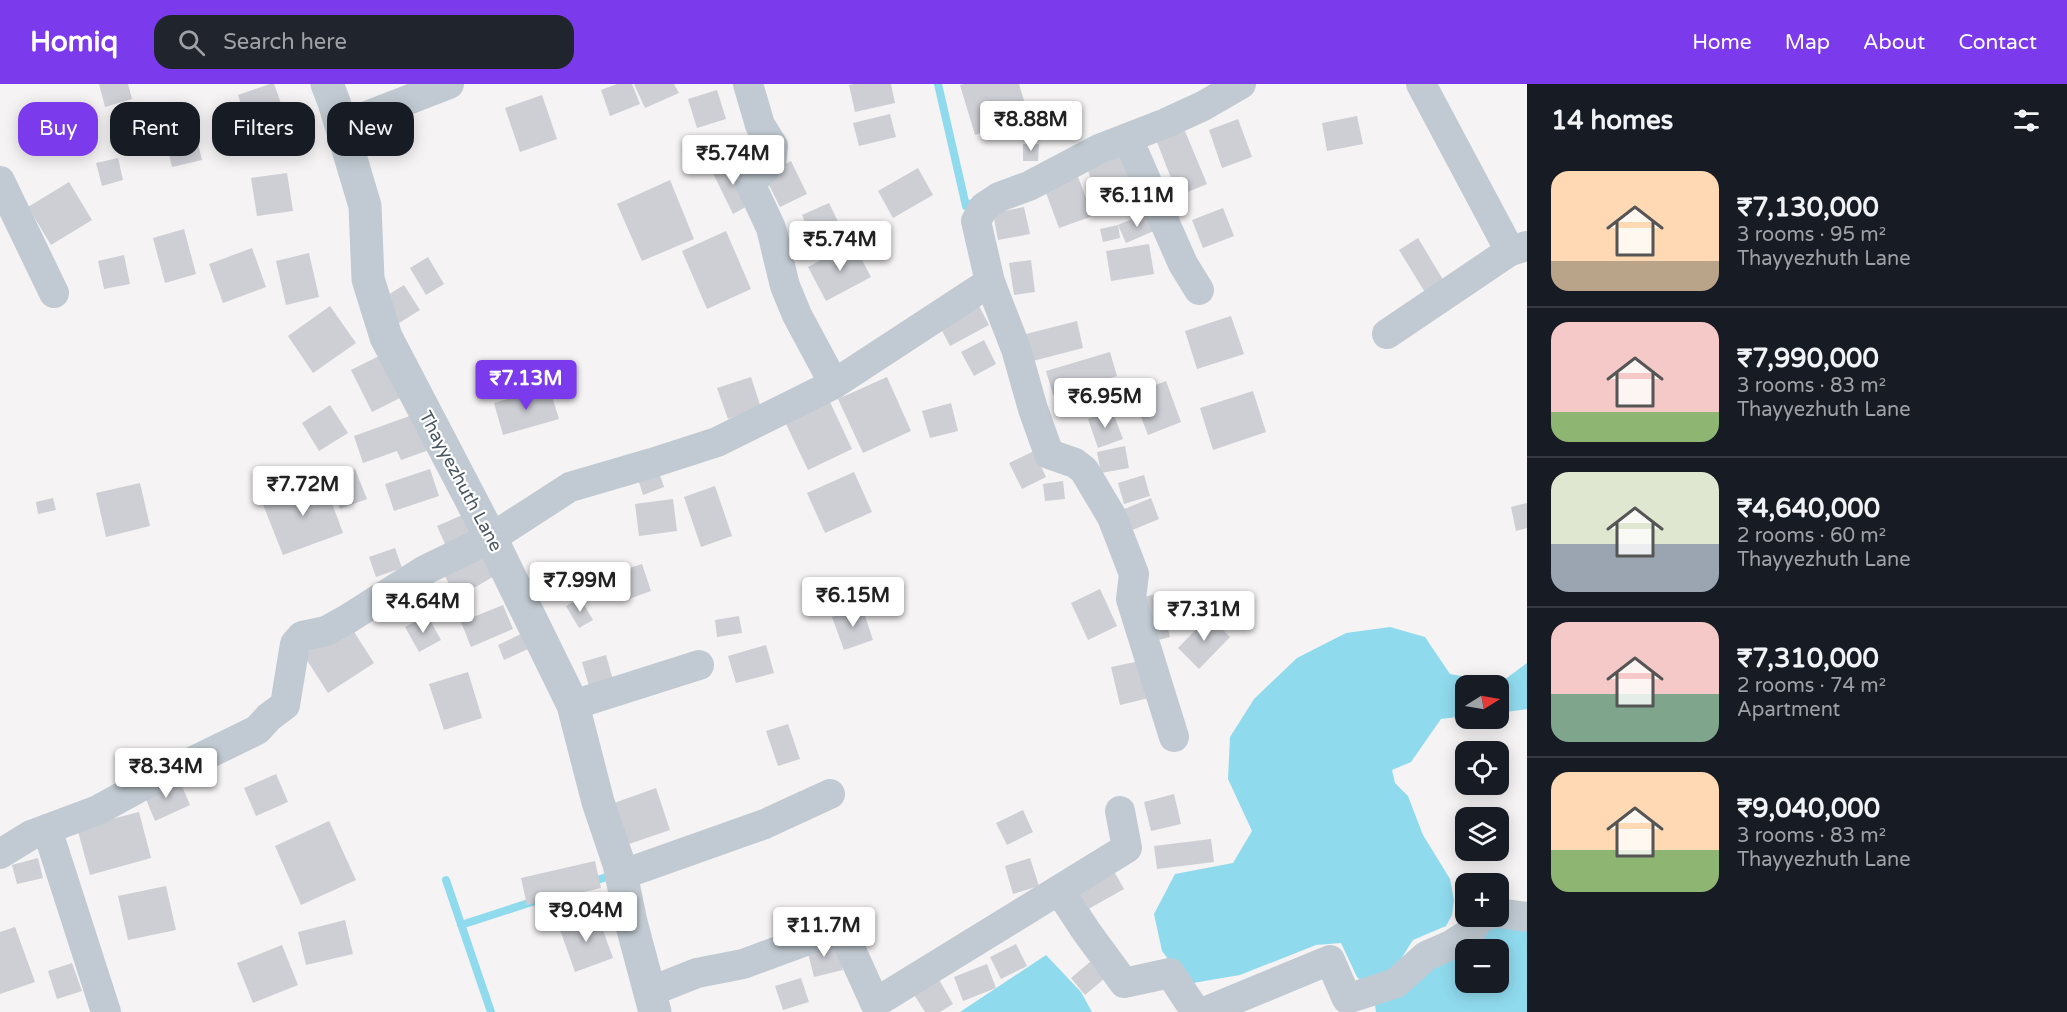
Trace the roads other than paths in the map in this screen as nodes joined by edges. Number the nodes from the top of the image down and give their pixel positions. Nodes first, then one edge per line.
1 (327, 84) edge
2 (449, 84) edge
3 (748, 84) edge
4 (1241, 84) edge
5 (1420, 84) edge
6 (1197, 95) edge
7 (333, 102) edge
8 (403, 102) edge
9 (1128, 139) junction
10 (350, 156) edge
11 (0, 181) edge
12 (1518, 248) edge
13 (990, 282) junction
14 (1199, 290) dead end
15 (54, 293) dead end
16 (1387, 334) dead end
17 (834, 384) junction
18 (491, 538) junction
19 (699, 665) dead end
20 (573, 705) junction
21 (1174, 737) dead end
22 (830, 794) dead end
23 (1120, 811) dead end
24 (47, 829) junction
25 (0, 854) edge
26 (620, 871) junction
27 (1059, 890) junction
28 (1509, 915) edge
29 (1527, 917) edge
30 (1473, 927) edge
31 (652, 1002) edge
32 (106, 1012) edge
33 (1196, 1012) edge
34 (1204, 1012) edge

1 - 7 street, Thayyezhuth Lane
2 - 8 street
3 - 17 street
4 - 6 street
5 - 12 street
6 - 9 street
9 - 13 street
9 - 14 street
10 - 18 street, Thayyezhuth Lane
11 - 15 street
12 - 16 street
13 - 17 street
13 - 21 street
17 - 18 street
18 - 20 street, Thayyezhuth Lane
18 - 24 street
19 - 20 street
20 - 26 street, Thayyezhuth Lane
22 - 26 street
23 - 27 street
24 - 25 street
24 - 32 street
26 - 31 street, Thayyezhuth Lane
27 - 31 street
27 - 33 street
28 - 29 street
30 - 34 street

